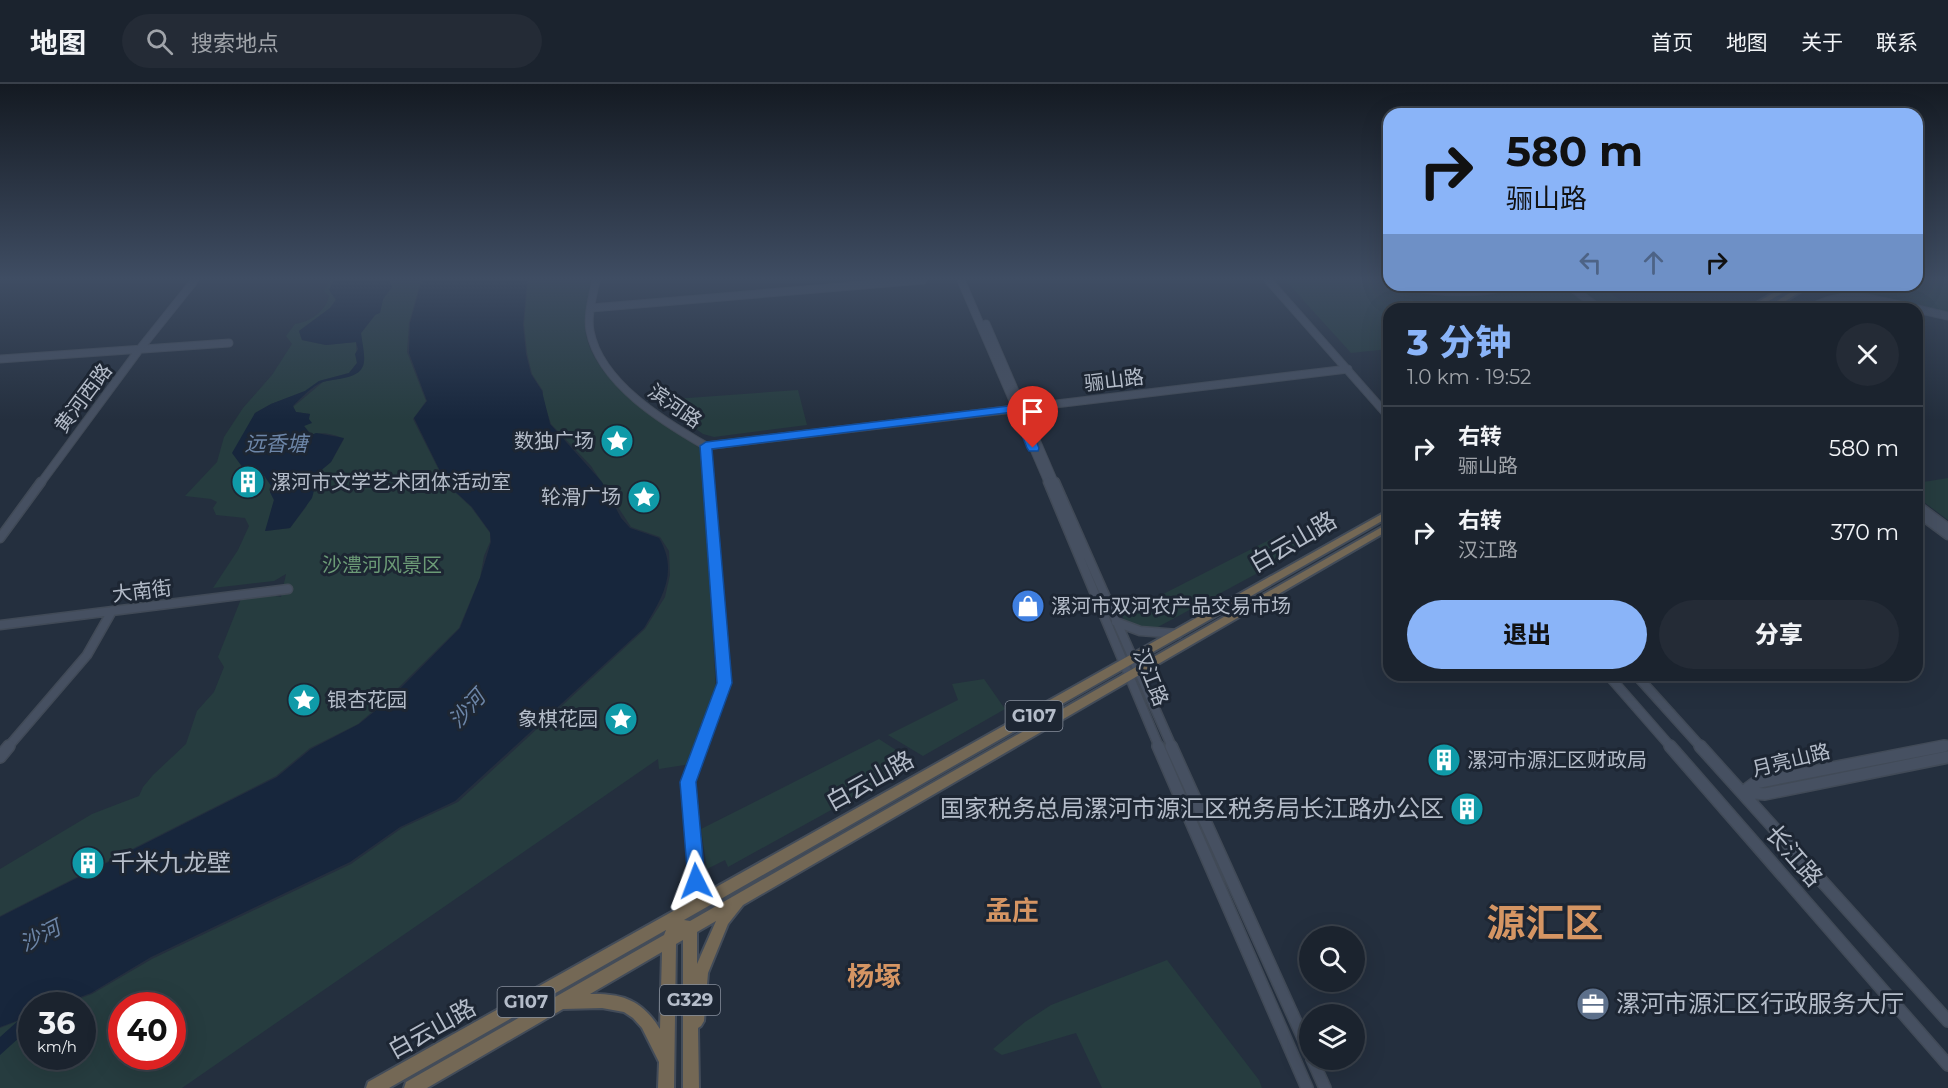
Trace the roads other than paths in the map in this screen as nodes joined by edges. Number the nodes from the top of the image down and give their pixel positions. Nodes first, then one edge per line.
1 (158, 327) edge
2 (590, 327) edge
3 (983, 327) edge
4 (986, 327) edge
5 (1312, 327) edge
6 (1314, 327) edge
7 (229, 344) dead end
8 (139, 350) junction
9 (0, 359) edge
10 (1348, 369) junction
11 (1383, 402) edge
12 (1020, 408) junction
13 (1383, 410) edge
14 (706, 446) junction
15 (1923, 509) edge
16 (1383, 516) edge
17 (1923, 516) edge
18 (1948, 528) edge
19 (1383, 529) edge
20 (1948, 535) edge
21 (0, 538) edge
22 (288, 589) dead end
23 (112, 611) junction
24 (1116, 622) junction
25 (0, 625) edge
26 (1178, 634) junction
27 (1131, 667) junction
28 (1613, 681) edge
29 (1641, 681) edge
30 (1948, 744) edge
31 (0, 757) edge
32 (1948, 757) edge
33 (1743, 792) junction
34 (741, 899) junction
35 (678, 917) junction
36 (690, 929) junction
37 (669, 942) junction
38 (559, 1004) junction
39 (1948, 1021) edge
40 (1299, 1029) edge
41 (666, 1063) junction
42 (691, 1063) junction
43 (1948, 1065) edge
44 (1317, 1070) edge
45 (374, 1088) edge
46 (412, 1088) edge
47 (666, 1088) edge
48 (691, 1088) edge
49 (1307, 1088) edge
50 (1325, 1088) edge

1 - 8 street, 黄河西路
2 - 14 street, 滨河路
3 - 12 street, 汉江路
4 - 12 street, 汉江路
5 - 10 main road
6 - 11 street
7 - 8 street
8 - 9 street
8 - 21 street, 黄河西路
10 - 12 street, 骊山路
10 - 13 main road
12 - 14 street, 骊山路
12 - 24 street, 汉江路
12 - 27 street, 汉江路
14 - 35 street, 滨河路
15 - 18 street
16 - 26 highway, 白云山路 / G107
17 - 20 street
19 - 27 highway, 白云山路 / G107
22 - 23 street, 大南街
23 - 25 street, 大南街
23 - 31 street
24 - 26 street
24 - 27 street, 汉江路
26 - 27 highway, 白云山路 / G107
27 - 34 highway, 白云山路 / G107
27 - 35 highway, 白云山路 / G107
27 - 40 street, 汉江路
27 - 49 street, 汉江路
28 - 43 street, 长江路
29 - 33 street, 长江路
30 - 33 street, 月亮山路
32 - 33 street, 月亮山路
33 - 39 street, 长江路
34 - 36 highway, 白云山路 / G107
34 - 42 highway
35 - 36 highway
35 - 37 highway, G329
35 - 45 highway, 白云山路 / G107
36 - 37 highway, 白云山路 / G107
36 - 42 highway, G329
37 - 38 highway, 白云山路 / G107
37 - 41 highway, G329
38 - 41 highway
38 - 46 highway, 白云山路 / G107
41 - 47 highway, G329
42 - 48 highway, G329
44 - 50 street

